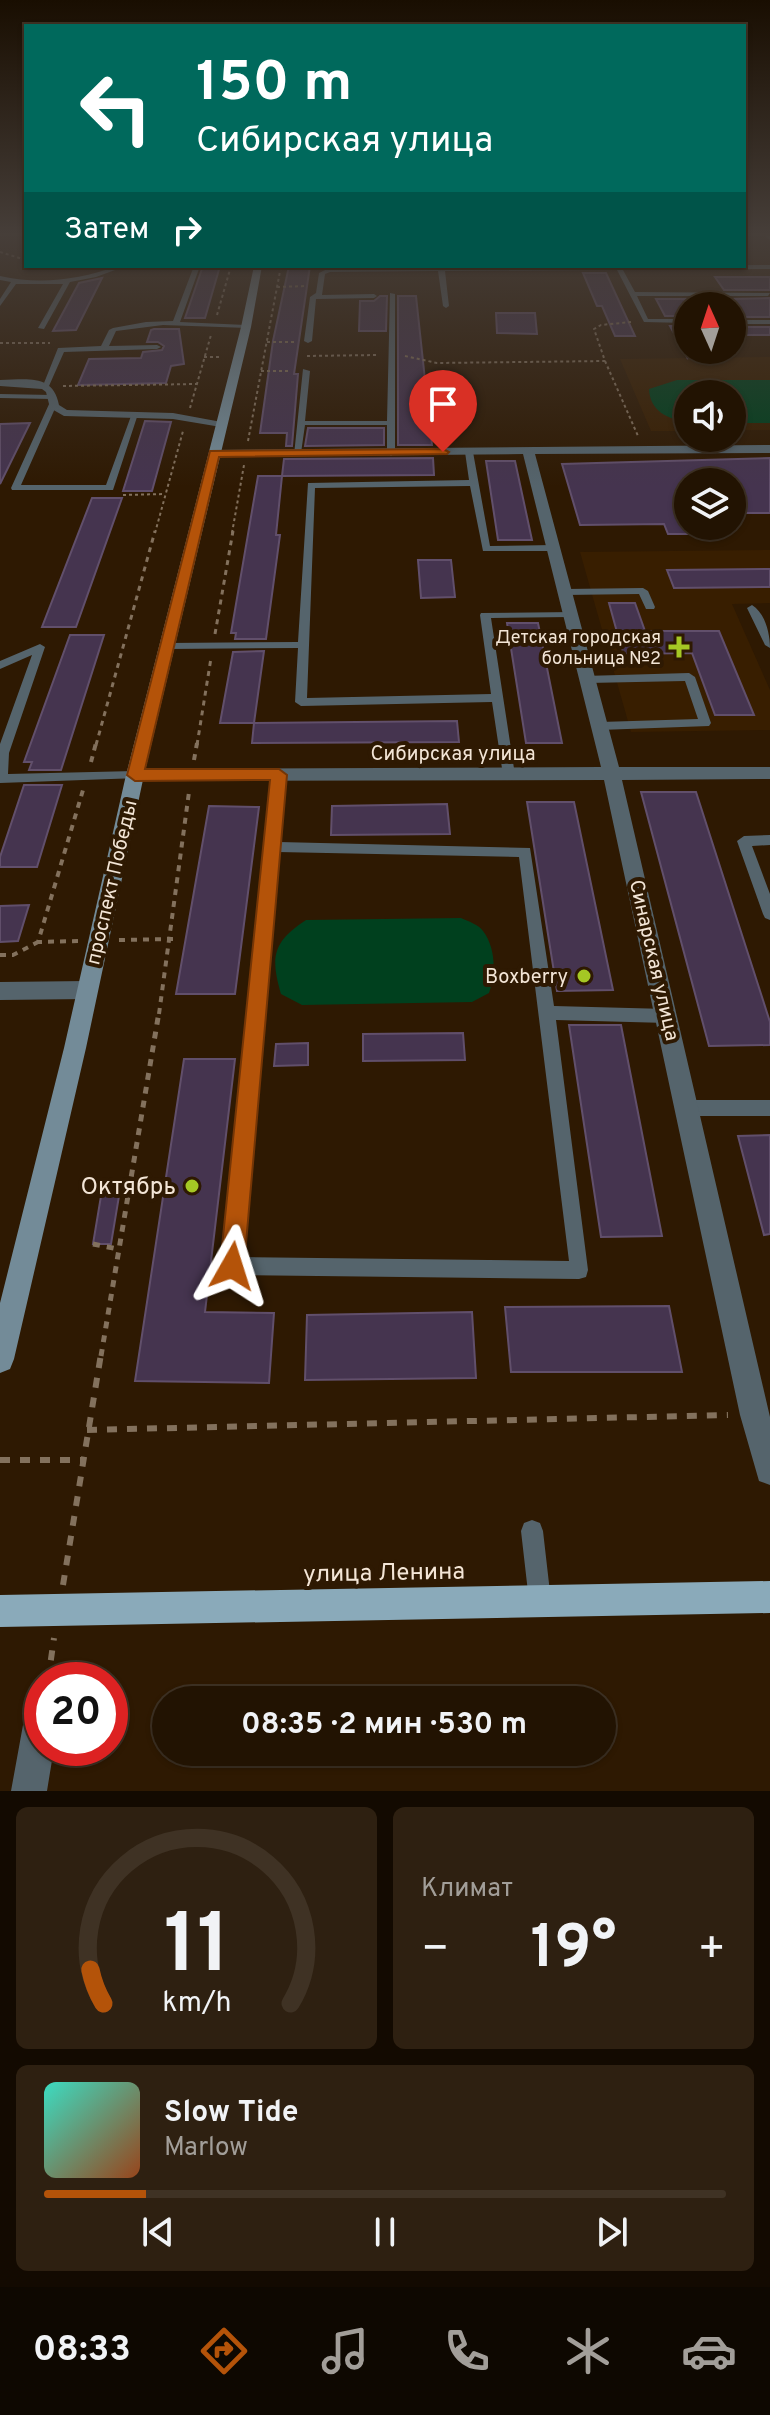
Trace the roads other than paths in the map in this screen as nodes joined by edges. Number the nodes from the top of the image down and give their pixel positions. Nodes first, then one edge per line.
1 (47, 320) edge
2 (247, 320) edge
3 (310, 320) edge
4 (392, 320) edge
5 (645, 320) edge
6 (674, 321) edge
7 (176, 322) joint
8 (746, 322) edge
9 (770, 322) edge
10 (246, 327) junction
11 (42, 328) dead end
12 (308, 341) road end
13 (157, 347) dead end
14 (104, 348) junction
15 (306, 371) road end
16 (0, 383) edge
17 (0, 396) edge
18 (50, 396) junction
19 (135, 416) junction
20 (221, 423) junction
21 (301, 423) junction
22 (389, 423) junction
23 (770, 449) edge
24 (469, 452) junction
25 (528, 452) junction
26 (214, 453) junction
27 (297, 453) junction
28 (391, 453) junction
29 (474, 483) junction
30 (554, 548) junction
31 (565, 592) junction
32 (650, 607) dead end
33 (752, 608) dead end
34 (571, 614) junction
35 (303, 645) junction
36 (770, 645) edge
37 (167, 646) junction
38 (0, 665) edge
39 (588, 679) junction
40 (498, 698) junction
41 (600, 726) junction
42 (770, 773) edge
43 (135, 775) junction
44 (279, 775) junction
45 (509, 775) junction
46 (612, 775) junction
47 (0, 778) edge
48 (770, 840) edge
49 (272, 847) junction
50 (770, 914) edge
51 (87, 990) junction
52 (0, 991) edge
53 (547, 1013) junction
54 (667, 1016) junction
55 (688, 1108) junction
56 (770, 1108) edge
57 (0, 1359) edge
58 (770, 1470) edge
59 (532, 1531) dead end
60 (770, 1597) edge
61 (540, 1601) junction
62 (0, 1611) edge
63 (33, 1766) edge
64 (29, 1791) edge

1 - 11 lane
2 - 10 main road, проспект Победы
3 - 12 lane
4 - 22 lane
5 - 6 lane
7 - 10 lane
7 - 14 lane
8 - 9 lane
10 - 20 main road, проспект Победы
13 - 14 lane
14 - 18 lane
15 - 21 lane
16 - 18 street
17 - 18 lane
18 - 19 street
18 - 19 lane
19 - 20 street
20 - 26 main road, проспект Победы
21 - 22 lane
21 - 27 lane
22 - 28 lane
23 - 25 street
24 - 25 street
24 - 28 street
24 - 29 lane
25 - 30 street, Синарская улица
26 - 27 street
26 - 37 main road, проспект Победы
27 - 28 street
29 - 30 lane
29 - 35 lane
30 - 31 street, Синарская улица
31 - 32 lane
31 - 34 street, Синарская улица
33 - 36 lane
34 - 39 street, Синарская улица
34 - 40 lane
35 - 37 lane
35 - 40 lane
37 - 43 main road, проспект Победы
38 - 47 lane
39 - 41 street, Синарская улица
39 - 41 lane
40 - 45 lane
41 - 46 street, Синарская улица
42 - 46 street, Сибирская улица
43 - 44 street, Сибирская улица
43 - 47 lane
43 - 51 main road, проспект Победы
44 - 45 street, Сибирская улица
44 - 49 lane
45 - 46 street, Сибирская улица
46 - 54 street, Синарская улица
48 - 50 lane
49 - 53 lane
49 - 53 lane
51 - 52 street
51 - 57 main road, проспект Победы
53 - 54 lane
54 - 55 street, Синарская улица
55 - 56 lane
55 - 58 street, Синарская улица
59 - 61 lane
60 - 61 main road, улица Ленина
61 - 62 main road, улица Ленина
63 - 64 street

